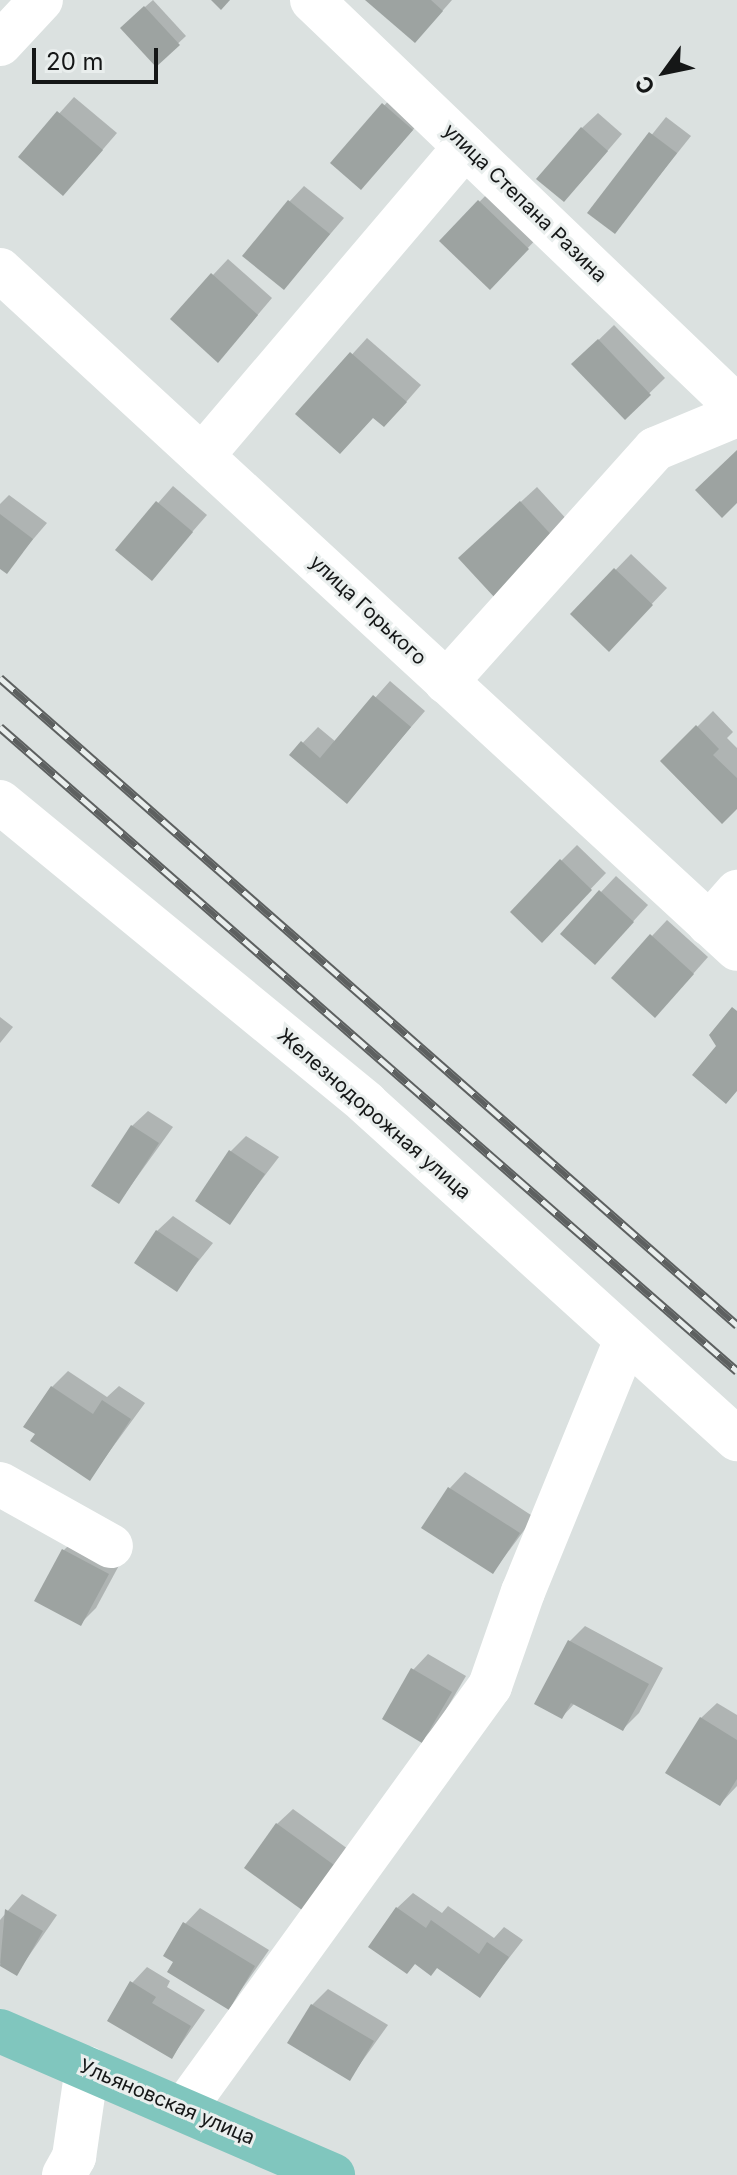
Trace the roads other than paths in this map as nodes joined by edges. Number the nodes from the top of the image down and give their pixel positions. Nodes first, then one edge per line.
1 (41, 0) edge
2 (312, 0) edge
3 (0, 44) edge
4 (465, 147) junction
5 (0, 270) edge
6 (737, 407) edge
7 (737, 415) edge
8 (202, 456) junction
9 (446, 682) junction
10 (0, 802) edge
11 (728, 922) edge
12 (626, 1339) junction
13 (737, 1439) edge
14 (0, 1484) edge
15 (111, 1546) dead end
16 (0, 2031) edge
17 (87, 2068) junction
18 (184, 2109) junction
19 (64, 2175) edge
20 (333, 2175) edge

1 - 3 street
2 - 4 street, улица Степана Разина
4 - 6 street, улица Степана Разина
4 - 8 street
5 - 8 street, улица Горького
7 - 9 street
8 - 9 street, улица Горького
9 - 11 street, улица Горького
10 - 12 street, Железнодорожная улица
12 - 13 street, Железнодорожная улица
12 - 18 street
14 - 15 street
16 - 17 main road, Ульяновская улица
17 - 18 main road, Ульяновская улица
17 - 19 street
18 - 20 main road, Ульяновская улица

